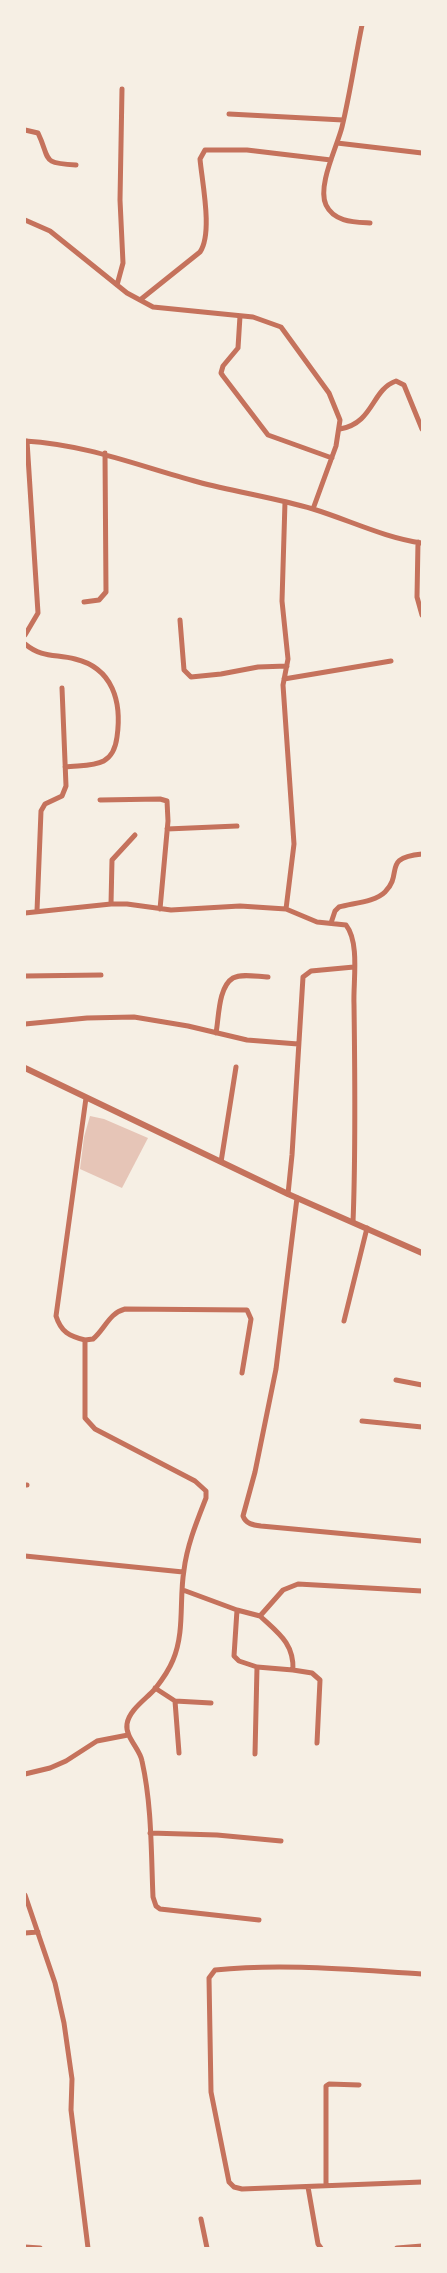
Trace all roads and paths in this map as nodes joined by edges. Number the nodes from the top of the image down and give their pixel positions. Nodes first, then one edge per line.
1 (362, 25) edge
2 (122, 89) dead end
3 (228, 114) dead end
4 (343, 120) junction
5 (25, 130) edge
6 (337, 143) junction
7 (422, 153) edge
8 (331, 160) junction
9 (76, 165) dead end
10 (25, 220) edge
11 (370, 223) dead end
12 (117, 285) junction
13 (140, 300) junction
14 (240, 316) junction
15 (340, 429) junction
16 (422, 429) edge
17 (26, 441) edge
18 (105, 453) junction
19 (332, 458) junction
20 (285, 502) junction
21 (313, 510) junction
22 (420, 542) edge
23 (84, 602) dead end
24 (422, 615) edge
25 (180, 620) dead end
26 (26, 627) edge
27 (25, 635) edge
28 (25, 644) edge
29 (391, 661) dead end
30 (287, 666) junction
31 (284, 679) junction
32 (62, 688) dead end
33 (65, 767) junction
34 (100, 800) dead end
35 (237, 826) dead end
36 (167, 829) junction
37 (135, 835) dead end
38 (422, 854) edge
39 (111, 904) junction
40 (160, 908) junction
41 (286, 909) junction
42 (37, 912) junction
43 (25, 913) edge
44 (331, 923) junction
45 (354, 967) junction
46 (101, 975) dead end
47 (25, 976) edge
48 (268, 978) dead end
49 (25, 1024) edge
50 (216, 1034) junction
51 (298, 1044) junction
52 (236, 1067) dead end
53 (25, 1068) edge
54 (86, 1098) junction
55 (221, 1162) junction
56 (288, 1194) junction
57 (297, 1198) junction
58 (352, 1222) junction
59 (367, 1228) junction
60 (422, 1253) edge
61 (344, 1321) dead end
62 (85, 1340) junction
63 (242, 1373) dead end
64 (396, 1380) dead end
65 (422, 1385) edge
66 (362, 1421) dead end
67 (422, 1427) edge
68 (422, 1541) edge
69 (25, 1556) edge
70 (183, 1572) junction
71 (183, 1590) junction
72 (422, 1591) edge
73 (238, 1610) junction
74 (260, 1616) junction
75 (257, 1667) junction
76 (293, 1670) junction
77 (155, 1688) junction
78 (175, 1701) junction
79 (211, 1703) dead end
80 (128, 1735) junction
81 (317, 1743) dead end
82 (179, 1753) dead end
83 (255, 1754) dead end
84 (25, 1774) edge
85 (150, 1833) junction
86 (281, 1841) dead end
87 (25, 1896) edge
88 (259, 1920) dead end
89 (38, 1932) junction
90 (25, 1933) edge
91 (422, 1974) edge
92 (359, 2085) dead end
93 (422, 2182) edge
94 (326, 2184) junction
95 (308, 2187) junction
96 (201, 2219) dead end
97 (422, 2246) edge
98 (25, 2247) edge
99 (40, 2248) edge
100 (88, 2248) edge
101 (207, 2248) edge
102 (321, 2248) edge
103 (396, 2248) edge

1 - 4 street
2 - 12 street
3 - 4 street
4 - 6 street
5 - 9 street
6 - 7 street
6 - 8 street
8 - 11 street
8 - 13 street
10 - 12 street
12 - 13 street
13 - 14 street
14 - 15 street
14 - 19 street
15 - 16 street
15 - 19 street
17 - 18 street
17 - 26 street
18 - 20 street
18 - 23 street
19 - 21 street
20 - 21 street
20 - 30 street
21 - 22 street
22 - 24 street
25 - 30 street
26 - 27 street
28 - 33 street
29 - 31 street
30 - 31 street
31 - 41 street
32 - 33 street
33 - 42 street
34 - 36 street
35 - 36 street
36 - 40 street
37 - 39 street
38 - 44 street
39 - 40 street
39 - 42 street
40 - 41 street
41 - 44 street
42 - 43 street
44 - 45 street
45 - 51 street
45 - 58 street
46 - 47 street
48 - 50 street
49 - 50 street
50 - 51 street
51 - 56 street
52 - 55 street
53 - 54 street
54 - 55 street
54 - 62 street
55 - 56 street
56 - 57 street
57 - 58 street
57 - 68 street
58 - 59 street
59 - 60 street
59 - 61 street
62 - 63 street
62 - 70 street
64 - 65 street
66 - 67 street
69 - 70 street
70 - 71 street
71 - 73 street
71 - 77 street
72 - 74 street
73 - 74 street
73 - 75 street
74 - 76 street
75 - 76 street
75 - 83 street
76 - 81 street
77 - 78 street
77 - 80 street
78 - 79 street
78 - 82 street
80 - 84 street
80 - 85 street
85 - 86 street
85 - 88 street
87 - 89 street
89 - 90 street
89 - 100 street
91 - 95 street
92 - 94 street
93 - 94 street
94 - 95 street
95 - 102 street
96 - 101 street
97 - 103 street
98 - 99 street

